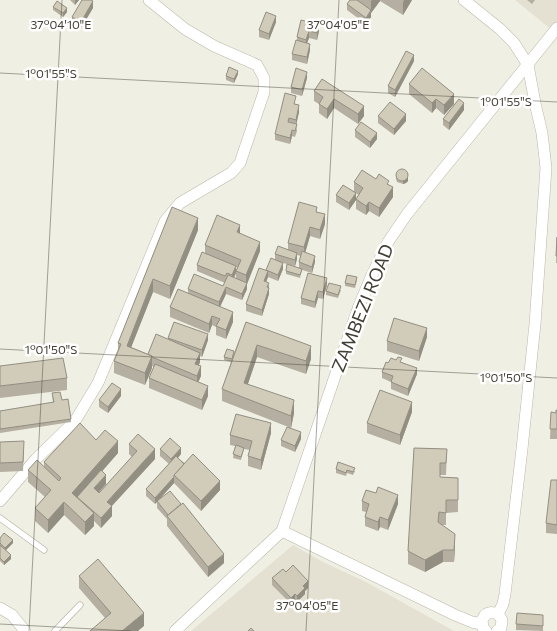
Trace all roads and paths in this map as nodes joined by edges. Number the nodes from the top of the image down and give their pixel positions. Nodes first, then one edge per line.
1 (149, 0) edge
2 (464, 0) edge
3 (557, 28) edge
4 (528, 65) junction
5 (0, 501) edge
6 (0, 518) edge
7 (282, 531) junction
8 (44, 550) dead end
9 (80, 605) dead end
10 (0, 608) edge
11 (498, 614) junction
12 (484, 628) edge
13 (500, 630) edge
14 (25, 631) edge
15 (55, 631) edge
16 (175, 631) edge

1 - 5 street
2 - 4 street
3 - 4 street, ZAMBEZI ROAD
4 - 7 street, ZAMBEZI ROAD
4 - 11 street
6 - 8 lane
7 - 12 street
7 - 16 street
9 - 15 lane
10 - 14 street
11 - 12 street
11 - 13 street

